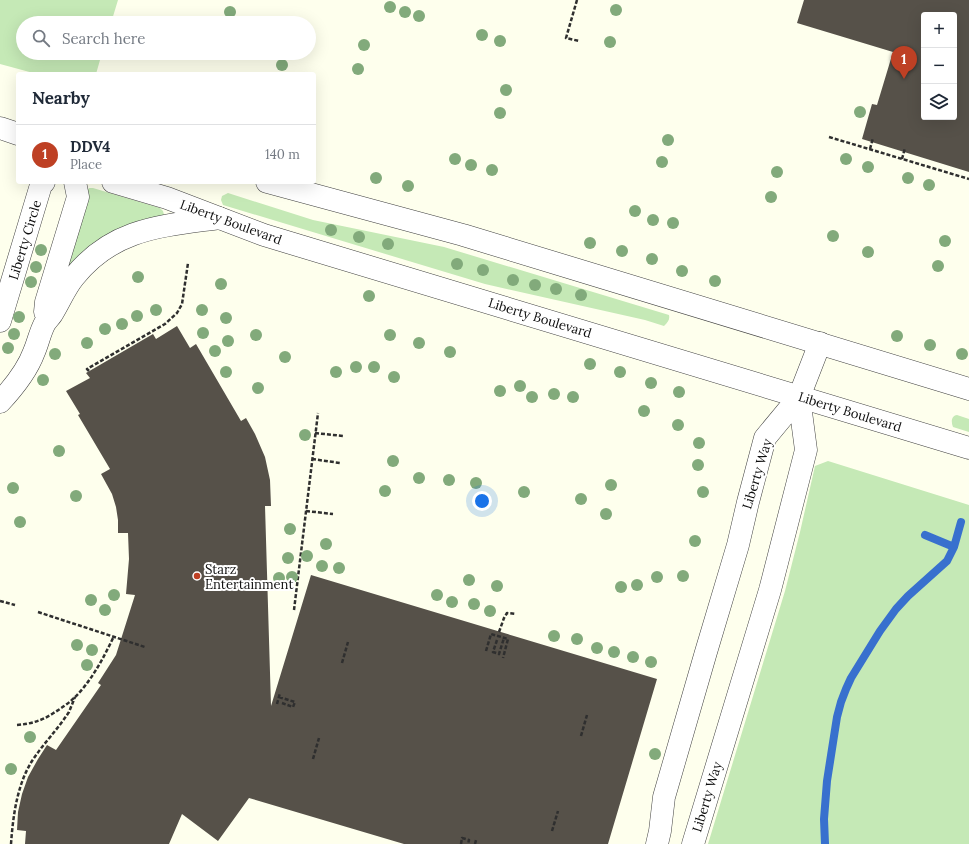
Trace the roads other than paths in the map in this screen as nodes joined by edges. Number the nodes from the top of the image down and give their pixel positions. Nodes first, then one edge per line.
1 (0, 128) edge
2 (16, 133) edge
3 (42, 184) edge
4 (75, 184) edge
5 (120, 184) edge
6 (274, 184) edge
7 (219, 218) junction
8 (0, 321) edge
9 (45, 323) junction
10 (820, 343) junction
11 (969, 389) edge
12 (799, 397) junction
13 (0, 402) edge
14 (969, 448) edge
15 (656, 844) edge
16 (693, 844) edge

1 - 2 street
3 - 8 street, Liberty Circle
4 - 9 street
5 - 7 street, Liberty Boulevard
6 - 10 street
7 - 9 street
7 - 12 street, Liberty Boulevard
9 - 13 street
10 - 11 street
10 - 12 street
12 - 14 street, Liberty Boulevard
12 - 15 street, Liberty Way
12 - 16 street, Liberty Way

